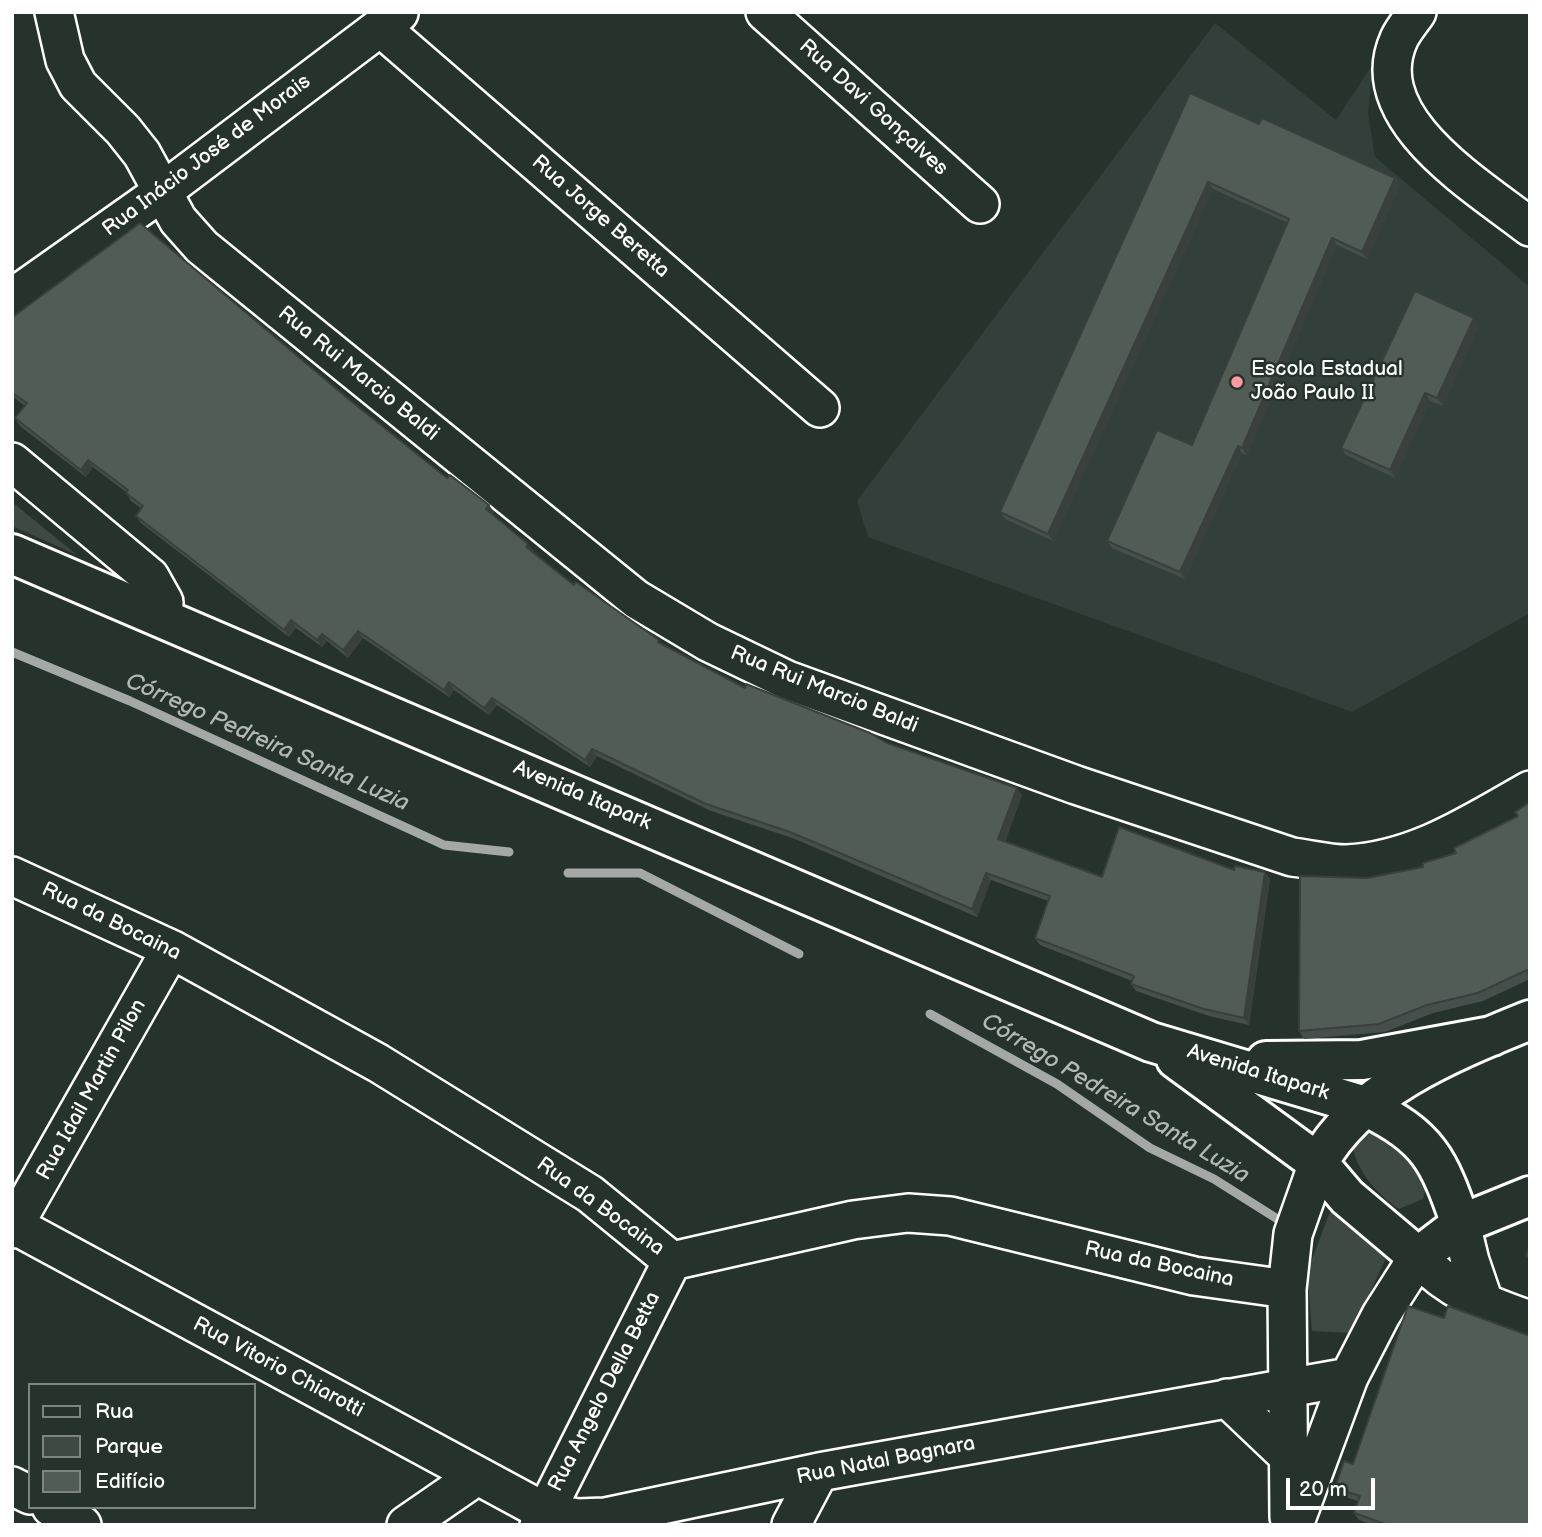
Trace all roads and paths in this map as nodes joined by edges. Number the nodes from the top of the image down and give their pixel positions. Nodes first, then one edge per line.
1 (54, 12) edge
2 (765, 12) edge
3 (1417, 12) edge
4 (390, 19) edge
5 (162, 192) junction
6 (980, 204) dead end
7 (1530, 227) edge
8 (12, 298) edge
9 (820, 408) dead end
10 (12, 462) edge
11 (12, 554) edge
12 (163, 617) junction
13 (1530, 790) edge
14 (12, 876) edge
15 (171, 949) junction
16 (1530, 1020) edge
17 (1492, 1036) junction
18 (1151, 1042) junction
19 (1212, 1059) junction
20 (1365, 1106) junction
21 (1318, 1163) junction
22 (1530, 1196) edge
23 (1461, 1224) junction
24 (13, 1227) edge
25 (1418, 1257) junction
26 (672, 1261) junction
27 (1287, 1289) junction
28 (1485, 1305) junction
29 (1530, 1320) edge
30 (1349, 1377) junction
31 (1286, 1390) junction
32 (1227, 1398) junction
33 (1287, 1455) junction
34 (819, 1472) junction
35 (477, 1476) junction
36 (12, 1486) edge
37 (28, 1494) edge
38 (54, 1509) edge
39 (542, 1518) edge
40 (82, 1525) edge
41 (406, 1525) edge
42 (791, 1525) edge
43 (1292, 1525) edge

1 - 5 street, Rua Rui Marcio Baldi
2 - 6 street, Rua Davi Gonçalves
3 - 7 street
4 - 5 street, Rua Inácio José de Morais
4 - 9 street, Rua Jorge Beretta
5 - 8 street, Rua Inácio José de Morais
5 - 13 street, Rua Rui Marcio Baldi
10 - 12 street
11 - 12 main road, Avenida Itapark
12 - 18 main road, Avenida Itapark
14 - 15 street, Rua da Bocaina
15 - 24 street, Rua Idail Martin Pilon
15 - 26 street, Rua da Bocaina
16 - 17 main road, Avenida Itapark
17 - 19 main road
17 - 20 main road, Avenida Itapark
18 - 19 main road, Avenida Itapark
18 - 21 main road, Avenida Itapark
19 - 20 main road, Avenida Itapark
20 - 21 main road, Avenida Itapark
20 - 23 main road, Avenida Itapark
21 - 25 main road, Avenida Itapark
21 - 27 street
22 - 23 main road
23 - 25 main road
23 - 28 street
24 - 35 street, Rua Vitorio Chiarotti
25 - 28 street
25 - 30 street
26 - 27 street, Rua da Bocaina
26 - 39 street, Rua Angelo Della Betta
27 - 31 street
28 - 29 street
30 - 31 street, Rua Natal Bagnara
30 - 43 street
31 - 32 street, Rua Natal Bagnara
31 - 33 street
32 - 33 street
32 - 34 street, Rua Natal Bagnara
33 - 43 street
34 - 39 street, Rua Natal Bagnara
34 - 42 street
35 - 39 street, Rua Vitorio Chiarotti
35 - 41 street
36 - 37 street
38 - 40 street

